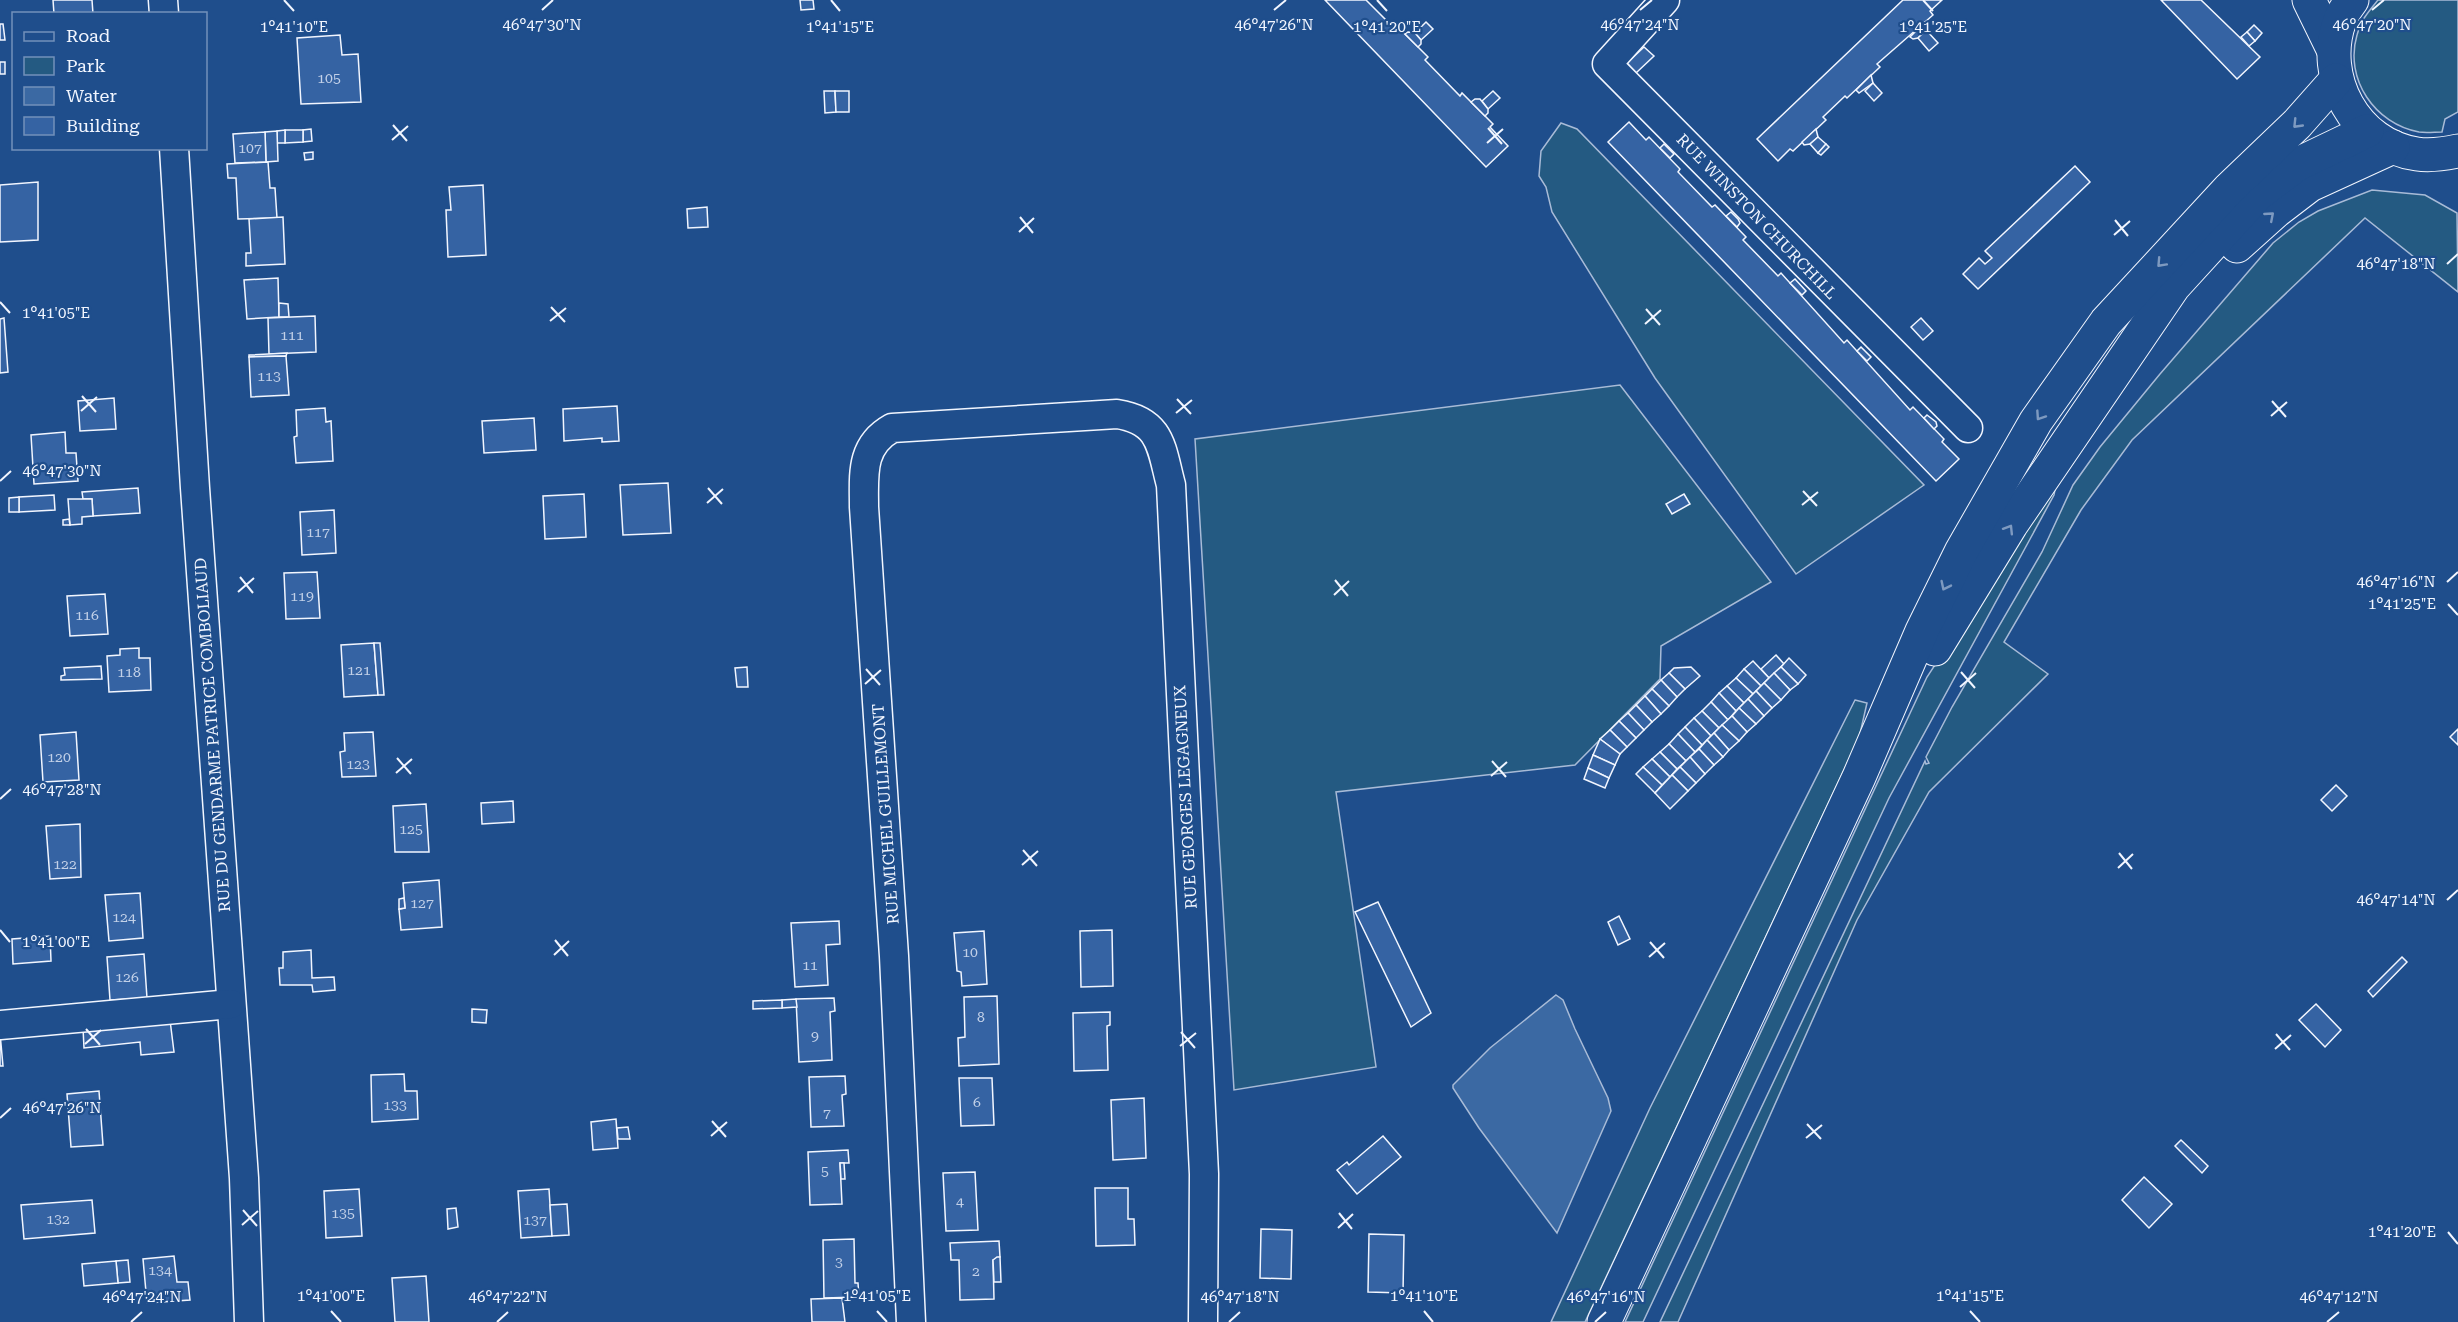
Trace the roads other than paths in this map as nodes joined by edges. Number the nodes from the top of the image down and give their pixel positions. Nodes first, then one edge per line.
1 (1665, 0) edge
2 (2309, 0) edge
3 (2352, 0) edge
4 (2335, 65) junction
5 (2380, 139) junction
6 (174, 150) edge
7 (2452, 159) edge
8 (1003, 419) joint
9 (1968, 428) dead end
10 (1859, 777) junction
11 (231, 1004) junction
12 (0, 1025) edge
13 (249, 1322) edge
14 (911, 1322) edge
15 (1203, 1322) edge
16 (1604, 1322) edge

1 - 9 street, RUE WINSTON CHURCHILL
2 - 4 main road
3 - 4 main road
4 - 5 main road
4 -> 10 main road
5 - 7 main road
10 -> 5 main road
6 - 11 street, RUE DU GENDARME PATRICE COMBOLIAUD
8 - 14 street, RUE MICHEL GUILLEMONT
8 - 15 street, RUE GEORGES LEGAGNEUX
10 - 16 main road
11 - 12 street
11 - 13 street, RUE DU GENDARME PATRICE COMBOLIAUD

